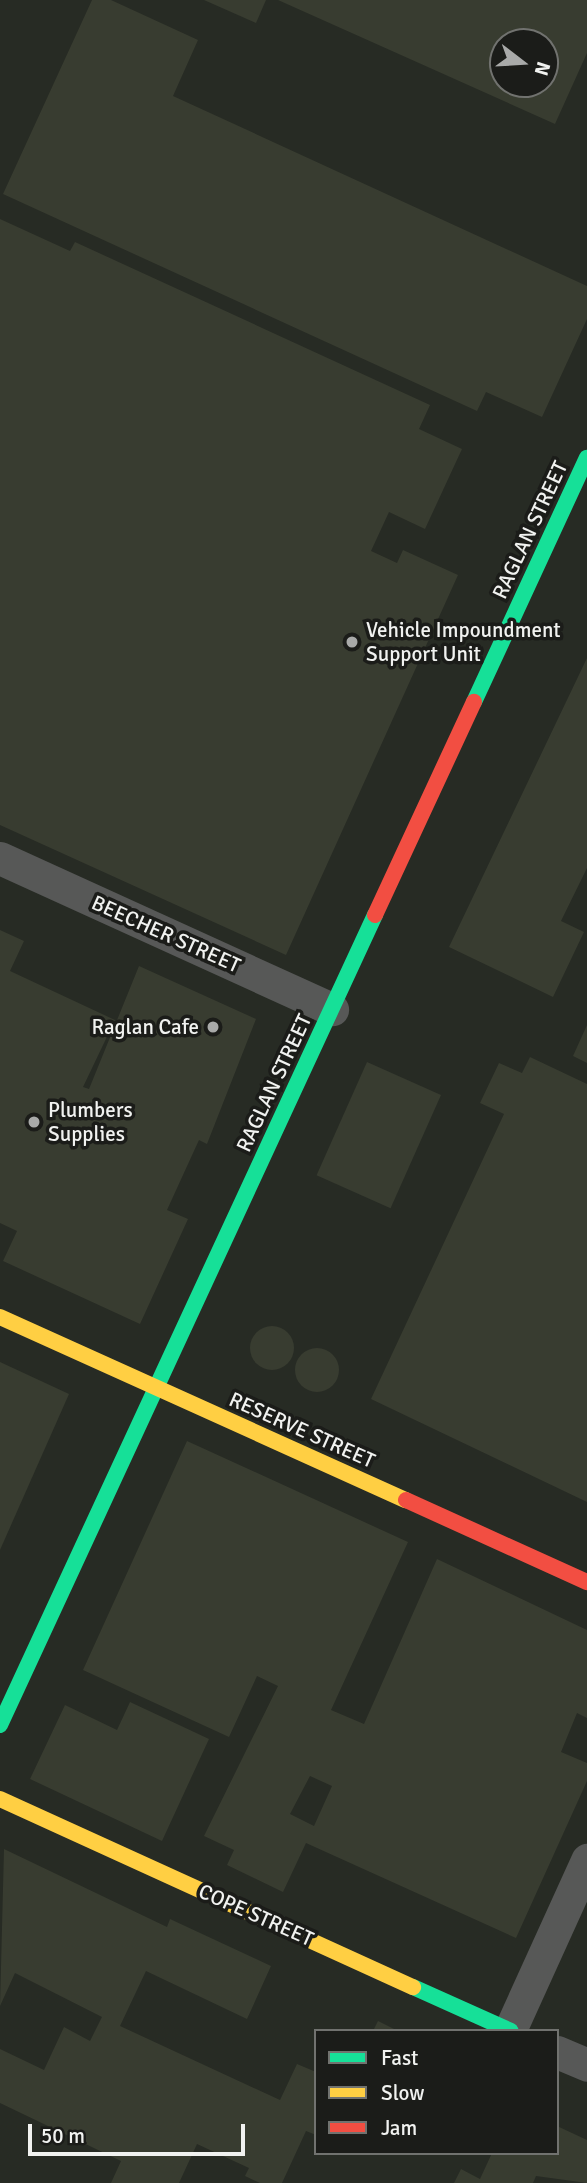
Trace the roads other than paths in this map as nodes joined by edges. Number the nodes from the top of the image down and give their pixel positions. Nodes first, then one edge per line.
1 (587, 458) edge
2 (0, 858) edge
3 (332, 1009) junction
4 (0, 1317) edge
5 (156, 1388) junction
6 (587, 1582) edge
7 (0, 1725) edge
8 (0, 1799) edge
9 (587, 1860) edge
10 (507, 2029) edge
11 (512, 2029) edge
12 (559, 2053) edge
13 (587, 2065) edge

1 - 3 street, RAGLAN STREET
2 - 3 street, BEECHER STREET
3 - 5 street, RAGLAN STREET
4 - 5 street, RESERVE STREET
5 - 6 street, RESERVE STREET
5 - 7 street, RAGLAN STREET
8 - 10 street, COPE STREET
9 - 11 street
12 - 13 street

